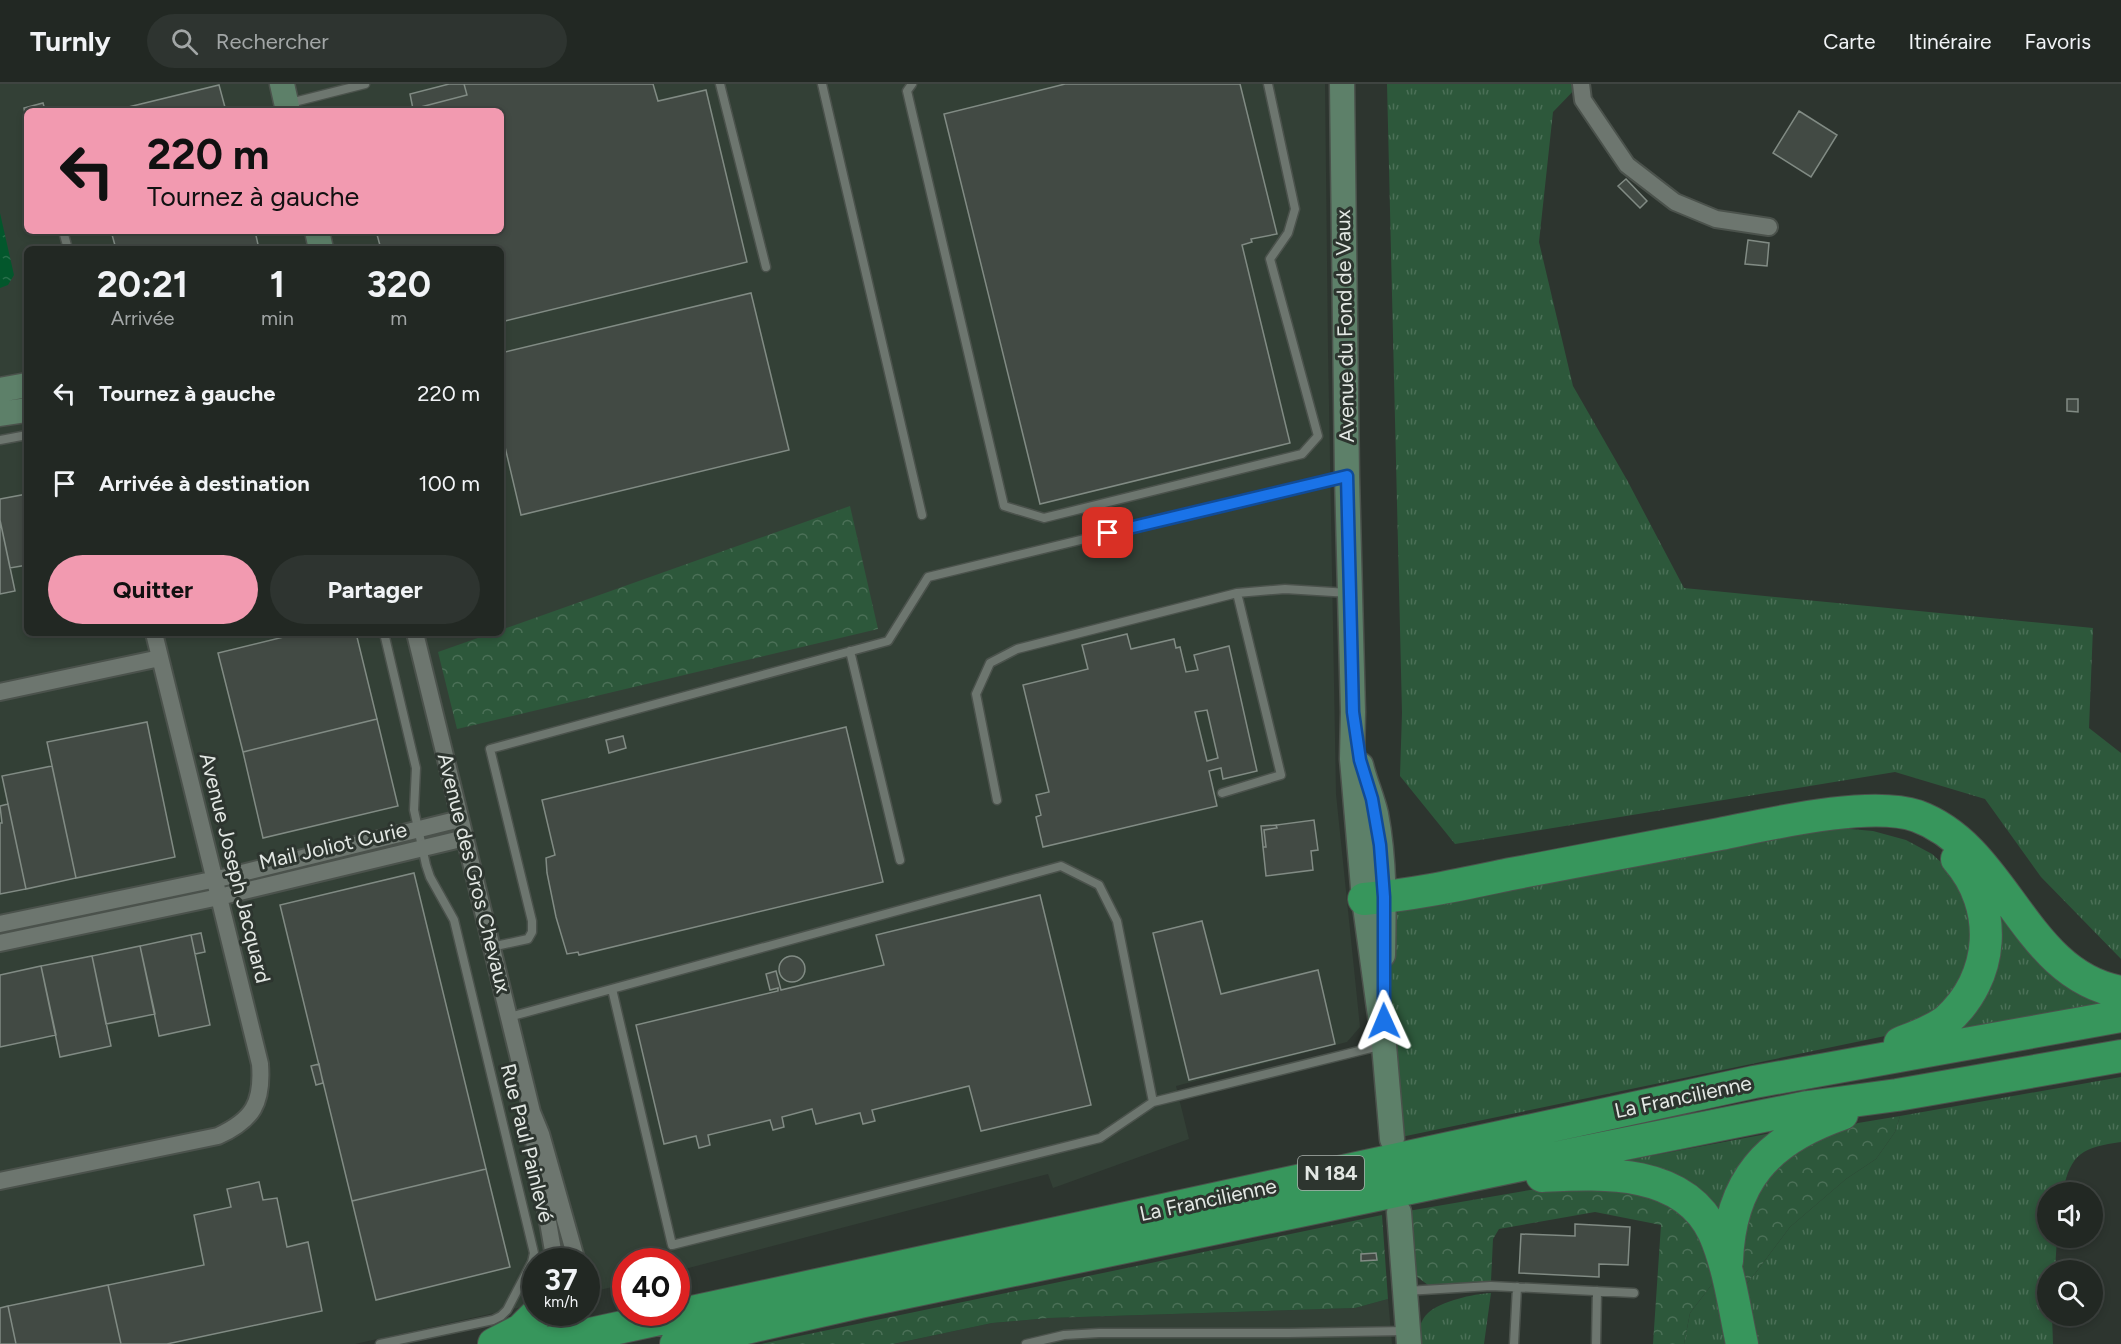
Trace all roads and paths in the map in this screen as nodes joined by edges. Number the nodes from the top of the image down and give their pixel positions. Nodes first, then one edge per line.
1 (365, 84) edge
2 (720, 84) edge
3 (822, 84) edge
4 (912, 84) edge
5 (1268, 84) edge
6 (1342, 84) edge
7 (1581, 84) edge
8 (286, 100) edge
9 (1769, 226) dead end
10 (766, 267) dead end
11 (24, 386) edge
12 (0, 390) edge
13 (24, 410) edge
14 (0, 414) edge
15 (24, 436) edge
16 (0, 440) edge
17 (1347, 476) junction
18 (922, 515) dead end
19 (1237, 593) junction
20 (1350, 593) junction
21 (155, 636) edge
22 (385, 636) edge
23 (416, 636) edge
24 (849, 651) junction
25 (160, 658) junction
26 (0, 692) edge
27 (1222, 793) dead end
28 (997, 800) dead end
29 (1839, 813) junction
30 (460, 819) junction
31 (418, 830) junction
32 (465, 838) junction
33 (422, 848) junction
34 (900, 860) dead end
35 (214, 879) junction
36 (219, 897) junction
37 (1374, 898) junction
38 (0, 924) edge
39 (0, 943) edge
40 (491, 947) junction
41 (612, 989) junction
42 (2121, 992) edge
43 (2121, 1016) edge
44 (509, 1017) junction
45 (1384, 1045) junction
46 (2121, 1056) edge
47 (1754, 1082) junction
48 (1897, 1095) junction
49 (1153, 1102) junction
50 (532, 1113) junction
51 (1392, 1139) dead end
52 (0, 1181) edge
53 (1448, 1181) junction
54 (1399, 1212) dead end
55 (553, 1248) edge
56 (573, 1248) edge
57 (1726, 1271) junction
58 (1517, 1287) junction
59 (1405, 1291) junction
60 (1597, 1292) junction
61 (1634, 1293) dead end
62 (524, 1326) edge
63 (1289, 1333) junction
64 (1409, 1337) edge
65 (380, 1344) edge
66 (495, 1344) edge
67 (544, 1344) edge
68 (676, 1344) edge
69 (1026, 1344) edge
70 (1290, 1344) edge
71 (1514, 1344) edge
72 (1596, 1344) edge
73 (1742, 1344) edge

1 - 8 lane
2 - 10 lane
3 - 18 lane
4 - 5 lane
6 - 17 street, Avenue du Fond de Vaux
7 - 9 street
11 - 12 street
13 - 14 street
15 - 16 lane
17 - 20 street, Avenue du Fond de Vaux
17 - 24 lane
19 - 20 lane
19 - 27 lane
19 - 28 lane
20 - 37 street, Avenue du Fond de Vaux
21 - 25 street, Avenue Joseph Jacquard
22 - 31 lane, Rue Paul Painlevé
23 - 30 street, Avenue des Gros Chevaux
24 - 34 lane
24 - 40 lane
25 - 26 street
25 - 35 street, Avenue Joseph Jacquard
29 - 37 highway
29 - 42 highway
29 - 47 highway
30 - 31 street, Mail Joliot Curie
30 - 32 street, Avenue des Gros Chevaux
31 - 33 lane, Rue Paul Painlevé
31 - 35 street, Mail Joliot Curie
32 - 33 street, Mail Joliot Curie
32 - 40 street, Avenue des Gros Chevaux
33 - 36 street, Mail Joliot Curie
33 - 65 lane, Rue Paul Painlevé
35 - 36 street, Avenue Joseph Jacquard
35 - 38 street, Mail Joliot Curie
36 - 39 street, Mail Joliot Curie
36 - 52 street, Avenue Joseph Jacquard
37 - 45 street, Avenue du Fond de Vaux
40 - 44 street, Avenue des Gros Chevaux
41 - 44 lane
41 - 49 lane
41 - 49 lane
43 - 47 highway, La Francilienne / N 184
44 - 50 street, Avenue des Gros Chevaux
45 - 49 lane
45 - 51 street, Avenue du Fond de Vaux
46 - 48 highway, La Francilienne / N 184
47 - 67 highway, La Francilienne / N 184
48 - 53 highway, La Francilienne / N 184
48 - 57 highway
50 - 55 street
50 - 56 street
53 - 57 highway
53 - 68 highway, La Francilienne / N 184
54 - 59 street
57 - 73 highway
58 - 59 lane
58 - 60 lane
58 - 71 lane
59 - 64 street
60 - 61 lane
60 - 72 lane
62 - 66 highway
63 - 64 lane
63 - 69 lane
63 - 70 lane

